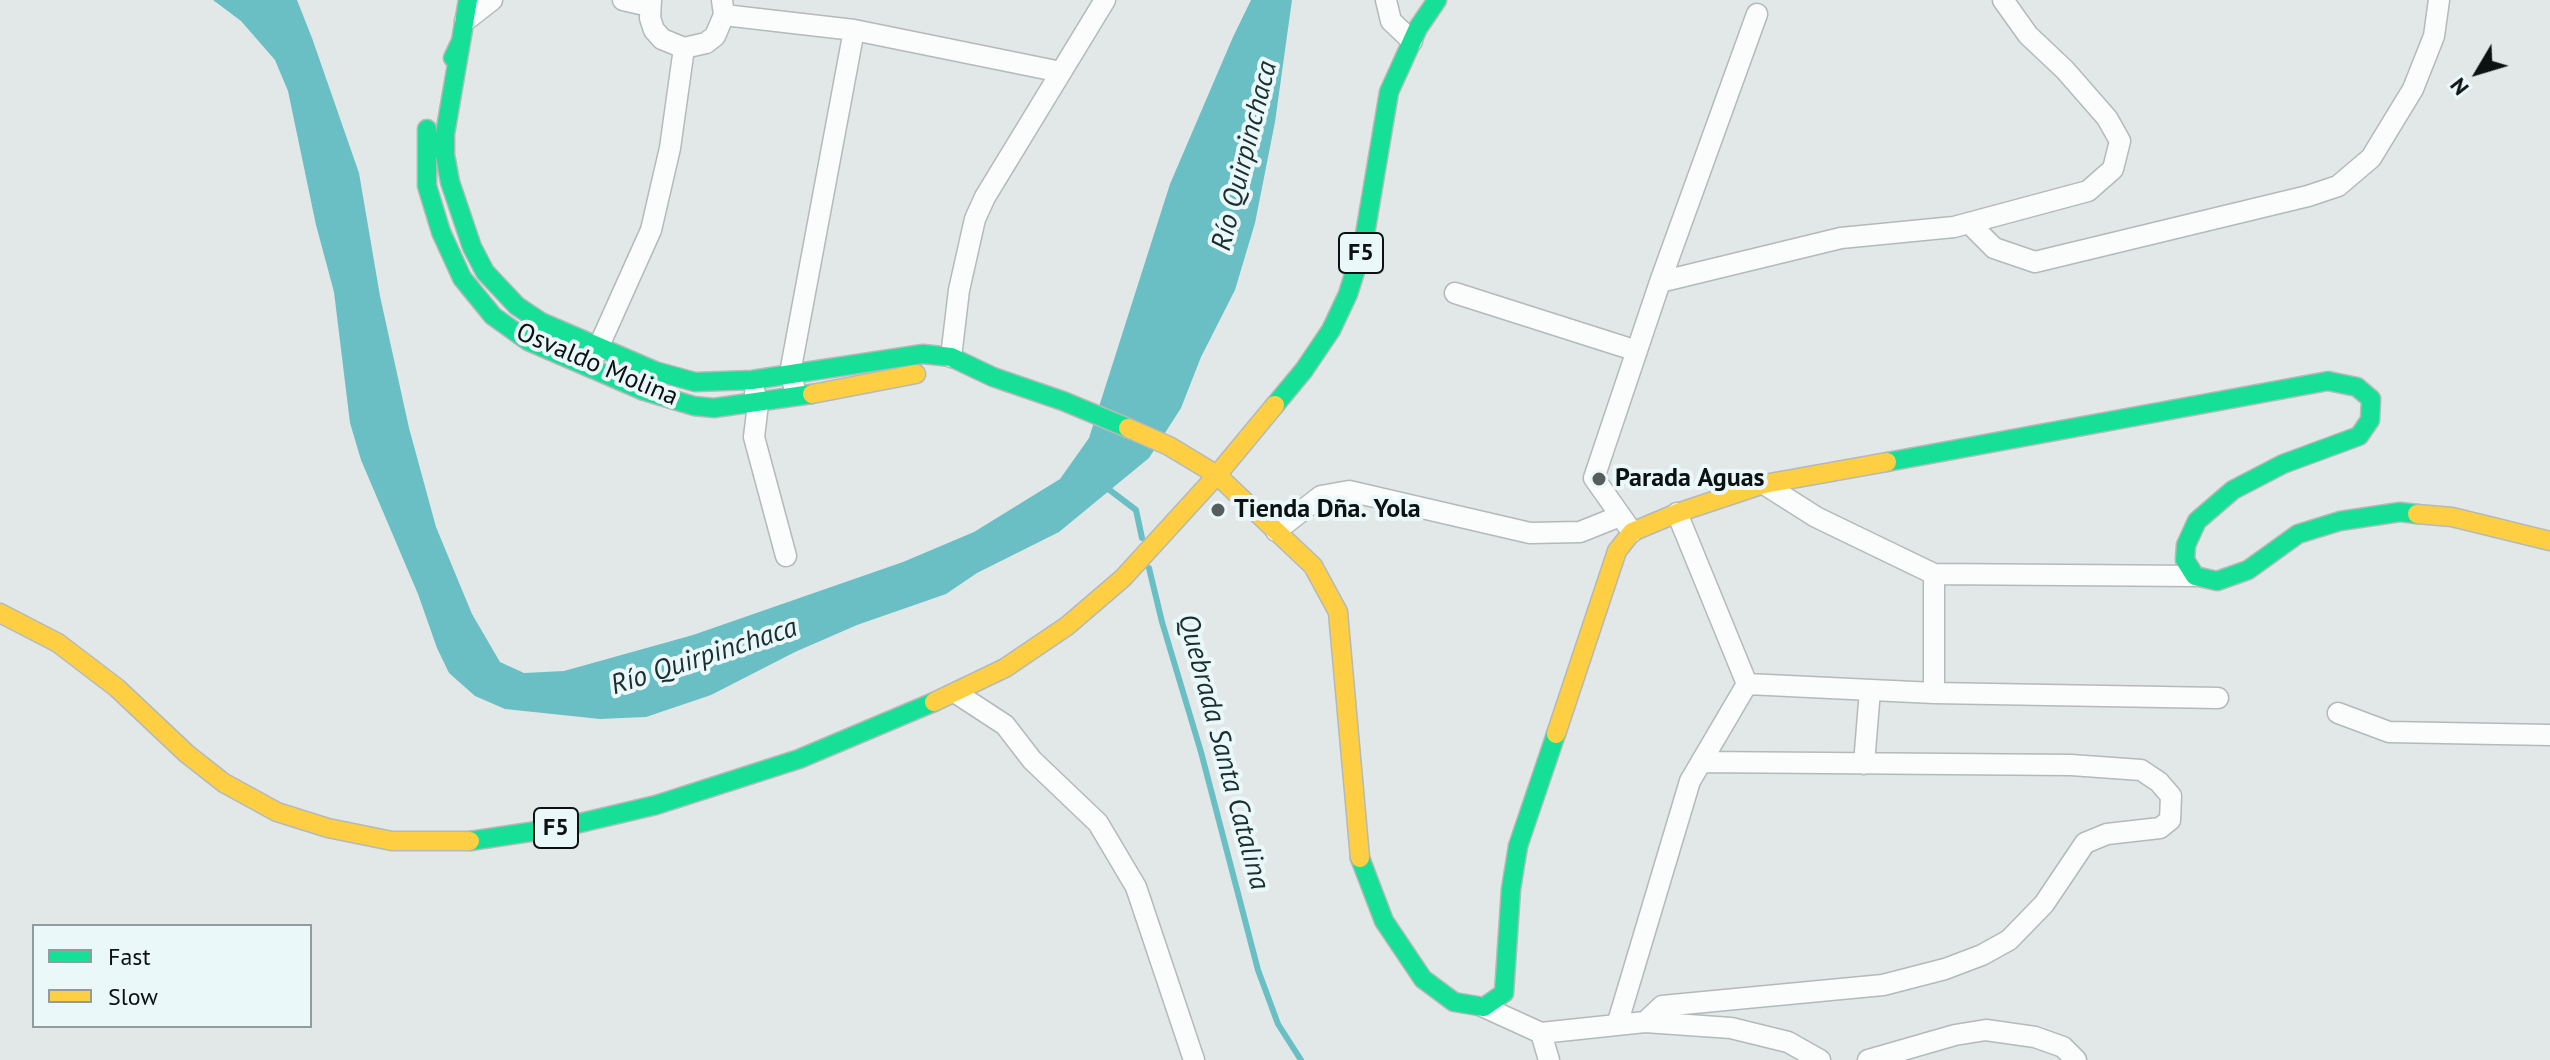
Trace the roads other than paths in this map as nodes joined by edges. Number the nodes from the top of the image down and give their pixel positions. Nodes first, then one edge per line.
1 (468, 0) edge
2 (492, 0) edge
3 (623, 0) edge
4 (1105, 0) edge
5 (1386, 0) edge
6 (1437, 0) edge
7 (2003, 0) edge
8 (2439, 0) edge
9 (650, 3) edge
10 (723, 8) edge
11 (1757, 14) dead end
12 (854, 30) junction
13 (463, 31) junction
14 (1412, 41) junction
15 (684, 48) junction
16 (1061, 72) junction
17 (1969, 223) junction
18 (1660, 282) junction
19 (1455, 293) dead end
20 (596, 347) junction
21 (1637, 351) junction
22 (951, 357) junction
23 (591, 369) junction
24 (790, 373) junction
25 (993, 377) junction
26 (752, 380) junction
27 (798, 397) junction
28 (758, 404) junction
29 (1217, 475) junction
30 (1764, 484) junction
31 (1677, 513) junction
32 (1626, 524) junction
33 (1276, 531) junction
34 (2550, 541) edge
35 (786, 556) dead end
36 (1934, 574) junction
37 (2195, 576) junction
38 (0, 613) edge
39 (1747, 684) junction
40 (1870, 690) junction
41 (956, 693) junction
42 (1934, 693) junction
43 (2218, 698) dead end
44 (2338, 713) dead end
45 (2550, 735) edge
46 (1701, 762) junction
47 (1864, 764) junction
48 (1484, 1007) junction
49 (1645, 1022) junction
50 (1617, 1025) junction
51 (1541, 1033) junction
52 (1194, 1060) edge
53 (1549, 1060) edge
54 (1820, 1060) edge
55 (1868, 1060) edge
56 (2076, 1060) edge

1 - 13 main road, Osvaldo Molina
2 - 13 street
3 - 9 street
4 - 16 street
5 - 14 street
6 - 14 main road, F5
7 - 17 street
8 - 17 street
9 - 15 street
10 - 12 street
10 - 15 street
11 - 18 street
12 - 16 street
12 - 24 street
13 - 20 main road
13 - 23 main road, Osvaldo Molina
14 - 29 main road, F5
15 - 20 street
16 - 22 street
17 - 18 street
18 - 21 street
19 - 21 street
20 - 23 street
20 - 26 main road
21 - 32 street
22 - 24 main road
22 - 25 main road
23 - 28 main road, Osvaldo Molina
24 - 26 main road
24 - 27 street
25 - 27 main road, Osvaldo Molina
25 - 29 main road
26 - 28 street
27 - 28 main road, Osvaldo Molina
28 - 35 street
29 - 33 main road
29 - 41 main road, F5
30 - 31 main road
30 - 36 street
30 - 37 main road
31 - 32 main road
31 - 39 street
32 - 33 street
32 - 48 main road
33 - 48 main road
34 - 37 main road
36 - 37 street
36 - 42 street
38 - 41 main road, F5
39 - 40 street
39 - 46 street
40 - 42 street
40 - 47 street
41 - 52 street
42 - 43 street
44 - 45 street
46 - 47 street
46 - 50 street
47 - 49 street
48 - 51 street
49 - 50 street
49 - 54 street
50 - 51 street
51 - 53 street
55 - 56 street

